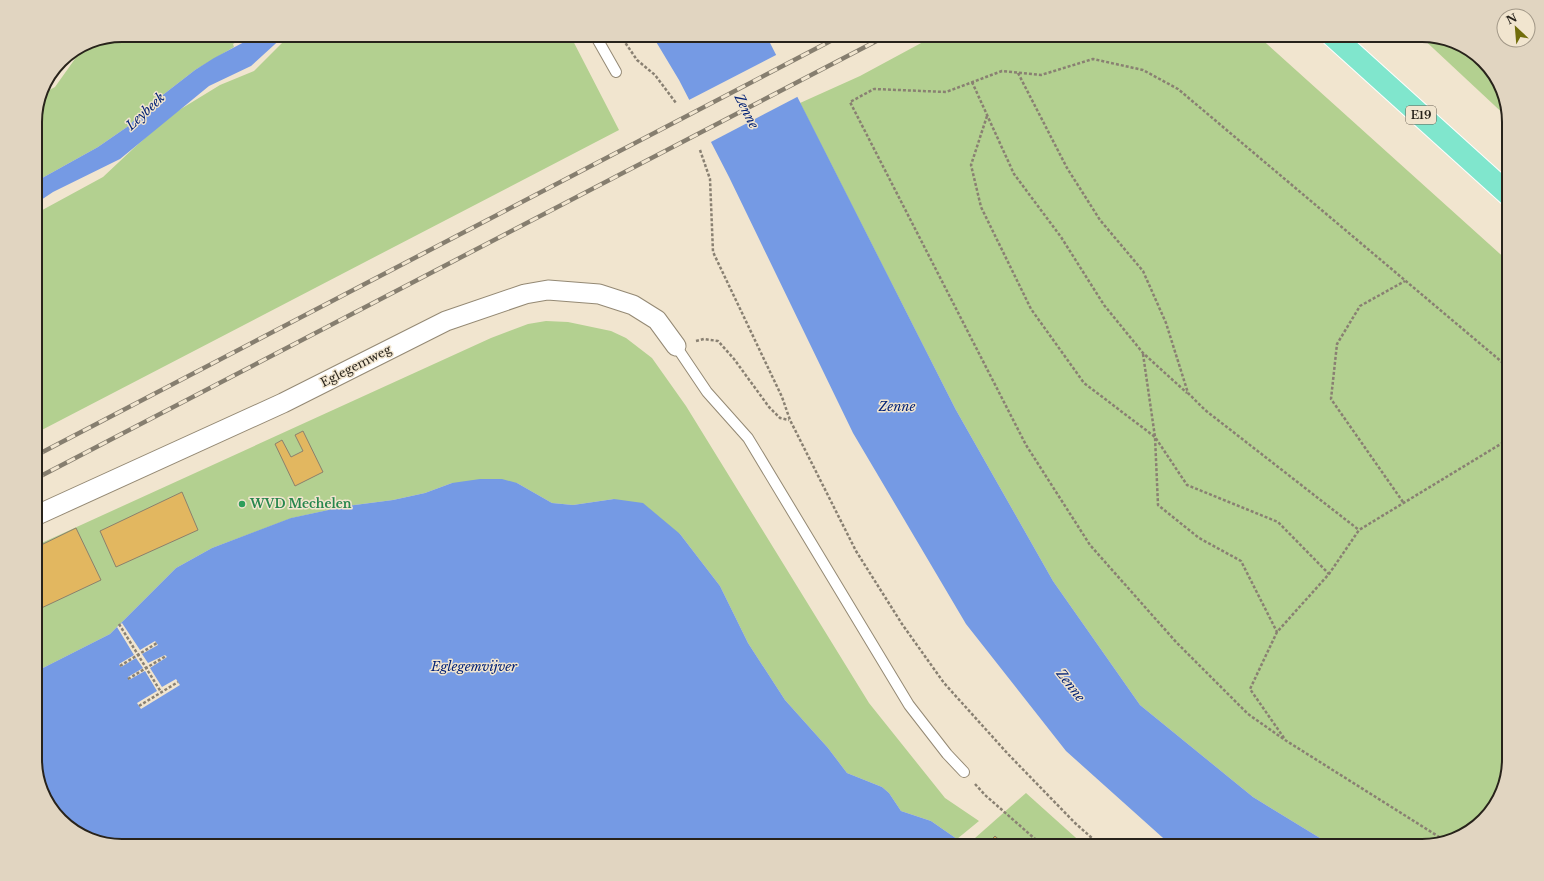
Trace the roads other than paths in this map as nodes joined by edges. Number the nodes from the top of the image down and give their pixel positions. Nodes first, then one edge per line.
1 (599, 42) edge
2 (1340, 42) edge
3 (616, 72) dead end
4 (1502, 189) edge
5 (676, 346) joint
6 (42, 513) edge
7 (964, 772) road end

1 - 3 lane
2 - 4 highway, E19
5 - 6 street, Eglegemweg
5 - 7 lane

